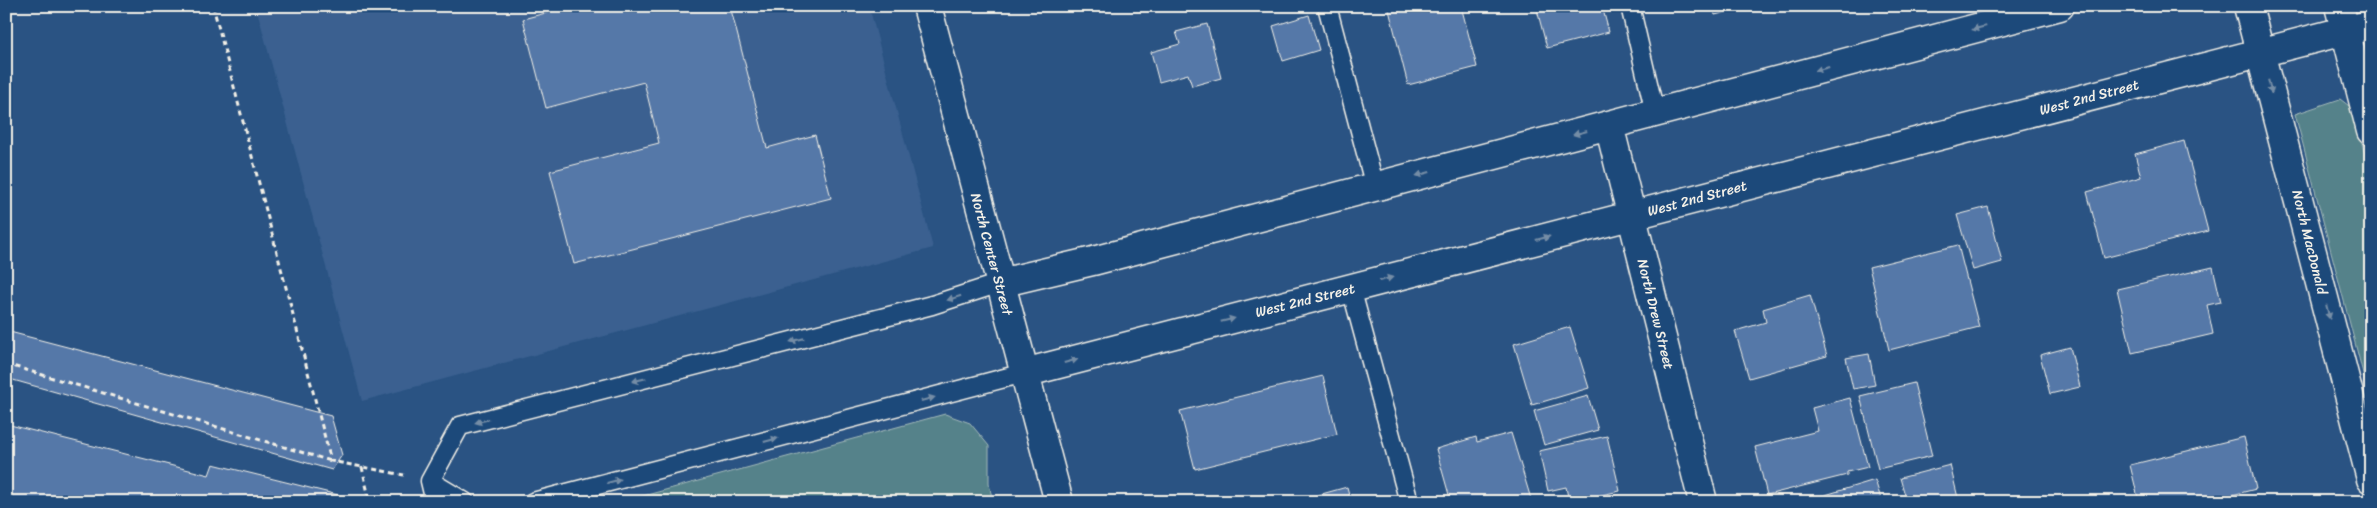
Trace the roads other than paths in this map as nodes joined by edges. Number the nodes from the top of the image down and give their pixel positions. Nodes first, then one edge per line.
1 (927, 6) edge
2 (1327, 6) edge
3 (1630, 6) edge
4 (2060, 6) edge
5 (2248, 6) edge
6 (2342, 18) edge
7 (2371, 24) edge
8 (2261, 52) junction
9 (1655, 113) junction
10 (1609, 125) junction
11 (2371, 131) edge
12 (1375, 187) junction
13 (1631, 216) junction
14 (1000, 283) junction
15 (1351, 288) junction
16 (1024, 373) junction
17 (2371, 479) edge
18 (430, 480) junction
19 (436, 502) edge
20 (465, 502) edge
21 (533, 502) edge
22 (1059, 502) edge
23 (1409, 502) edge
24 (1703, 502) edge

1 - 14 street, North Center Street
2 - 12 lane
3 - 9 lane
4 -> 9 street
5 - 8 street, North MacDonald
6 - 7 street, West 2nd Street
6 - 8 street, West 2nd Street
6 - 11 street
8 - 13 street, West 2nd Street
8 -> 17 street, North MacDonald
9 - 10 street
10 -> 12 street
10 - 13 street, North Drew Street
12 - 14 street
15 -> 13 street, West 2nd Street
13 - 24 street, North Drew Street
14 - 16 street, North Center Street
14 -> 18 lane
16 -> 15 street, West 2nd Street
15 - 23 lane
21 -> 16 lane
16 - 22 street, North Center Street
18 - 19 lane
18 - 20 lane

